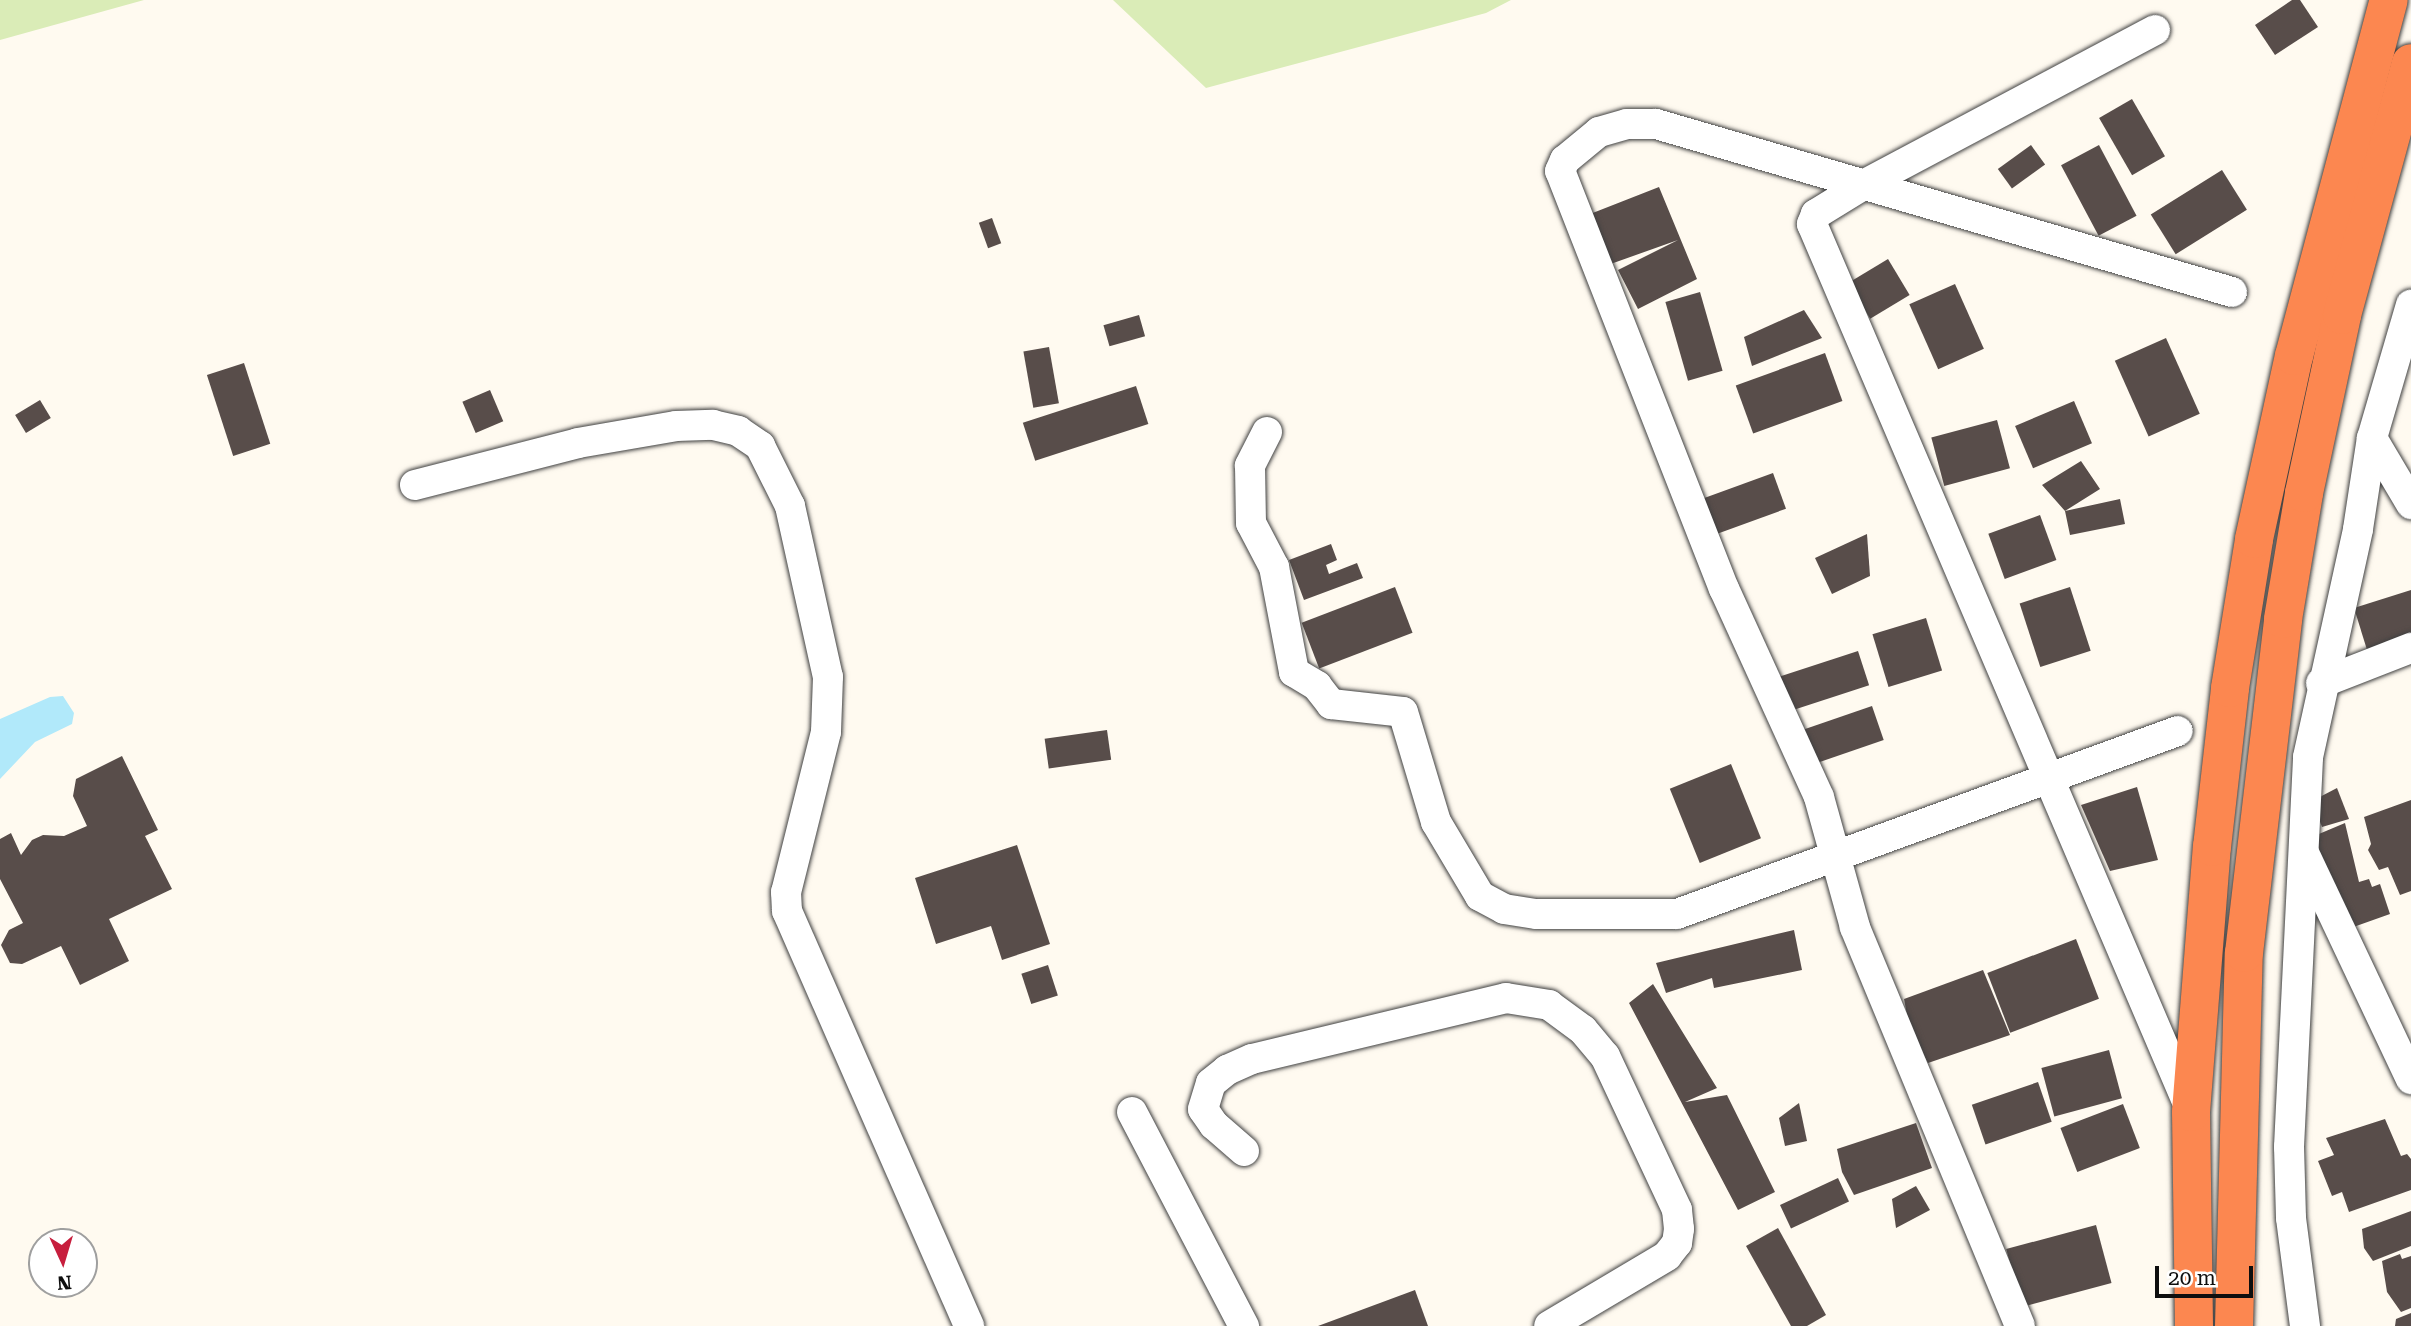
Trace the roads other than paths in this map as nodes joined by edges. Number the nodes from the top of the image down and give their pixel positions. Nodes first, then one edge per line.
1 (2389, 0) edge
2 (2155, 30) dead end
3 (2411, 63) edge
4 (1860, 187) junction
5 (2232, 292) dead end
6 (2409, 317) edge
7 (1267, 432) dead end
8 (2372, 438) junction
9 (415, 485) dead end
10 (2411, 504) edge
11 (2411, 648) edge
12 (2321, 683) junction
13 (2178, 731) dead end
14 (2048, 778) junction
15 (2303, 851) junction
16 (1838, 855) junction
17 (2411, 1079) edge
18 (1132, 1112) dead end
19 (2191, 1112) junction
20 (1244, 1152) dead end
21 (969, 1326) edge
22 (1244, 1326) edge
23 (1549, 1326) edge
24 (2020, 1326) edge
25 (2194, 1326) edge
26 (2234, 1326) edge
27 (2305, 1326) edge

1 - 19 highway
2 - 4 street
3 - 26 highway
4 - 5 street
4 - 14 street
4 - 16 street
6 - 8 street
7 - 16 street
8 - 10 street
8 - 12 street
9 - 21 street
11 - 12 street
12 - 15 street
13 - 14 street
14 - 16 street
14 - 19 street
15 - 17 street
15 - 27 street
16 - 24 street
18 - 22 street
19 - 25 highway
20 - 23 street

